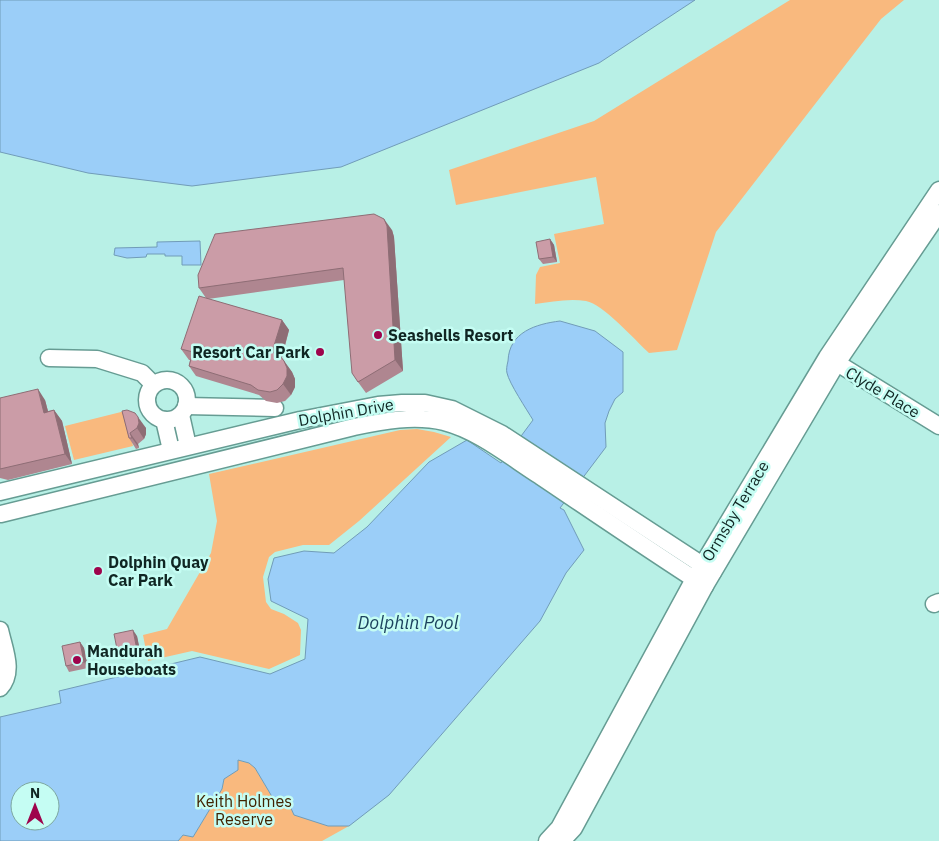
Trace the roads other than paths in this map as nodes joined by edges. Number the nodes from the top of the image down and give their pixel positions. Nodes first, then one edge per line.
1 (939, 190) edge
2 (939, 213) edge
3 (49, 358) dead end
4 (832, 360) junction
5 (153, 384) junction
6 (275, 408) dead end
7 (184, 410) junction
8 (164, 420) junction
9 (939, 426) edge
10 (480, 430) junction
11 (188, 446) junction
12 (171, 450) junction
13 (0, 492) edge
14 (0, 510) edge
15 (704, 575) junction
16 (0, 630) edge
17 (0, 688) edge
18 (547, 841) edge
19 (562, 841) edge

1 - 4 street, Ormsby Terrace
2 - 4 street, Ormsby Terrace
3 - 5 street
4 - 9 street, Clyde Place
4 - 15 street, Ormsby Terrace
5 - 7 street
5 - 8 street
6 - 7 street
7 - 8 street
7 - 11 street
8 - 12 street
10 - 11 street, Dolphin Drive
10 - 14 street, Dolphin Drive
10 - 15 street, Dolphin Drive
10 - 15 street, Dolphin Drive
11 - 12 street, Dolphin Drive
12 - 13 street, Dolphin Drive
15 - 18 street, Ormsby Terrace
15 - 19 street, Ormsby Terrace
16 - 17 street

